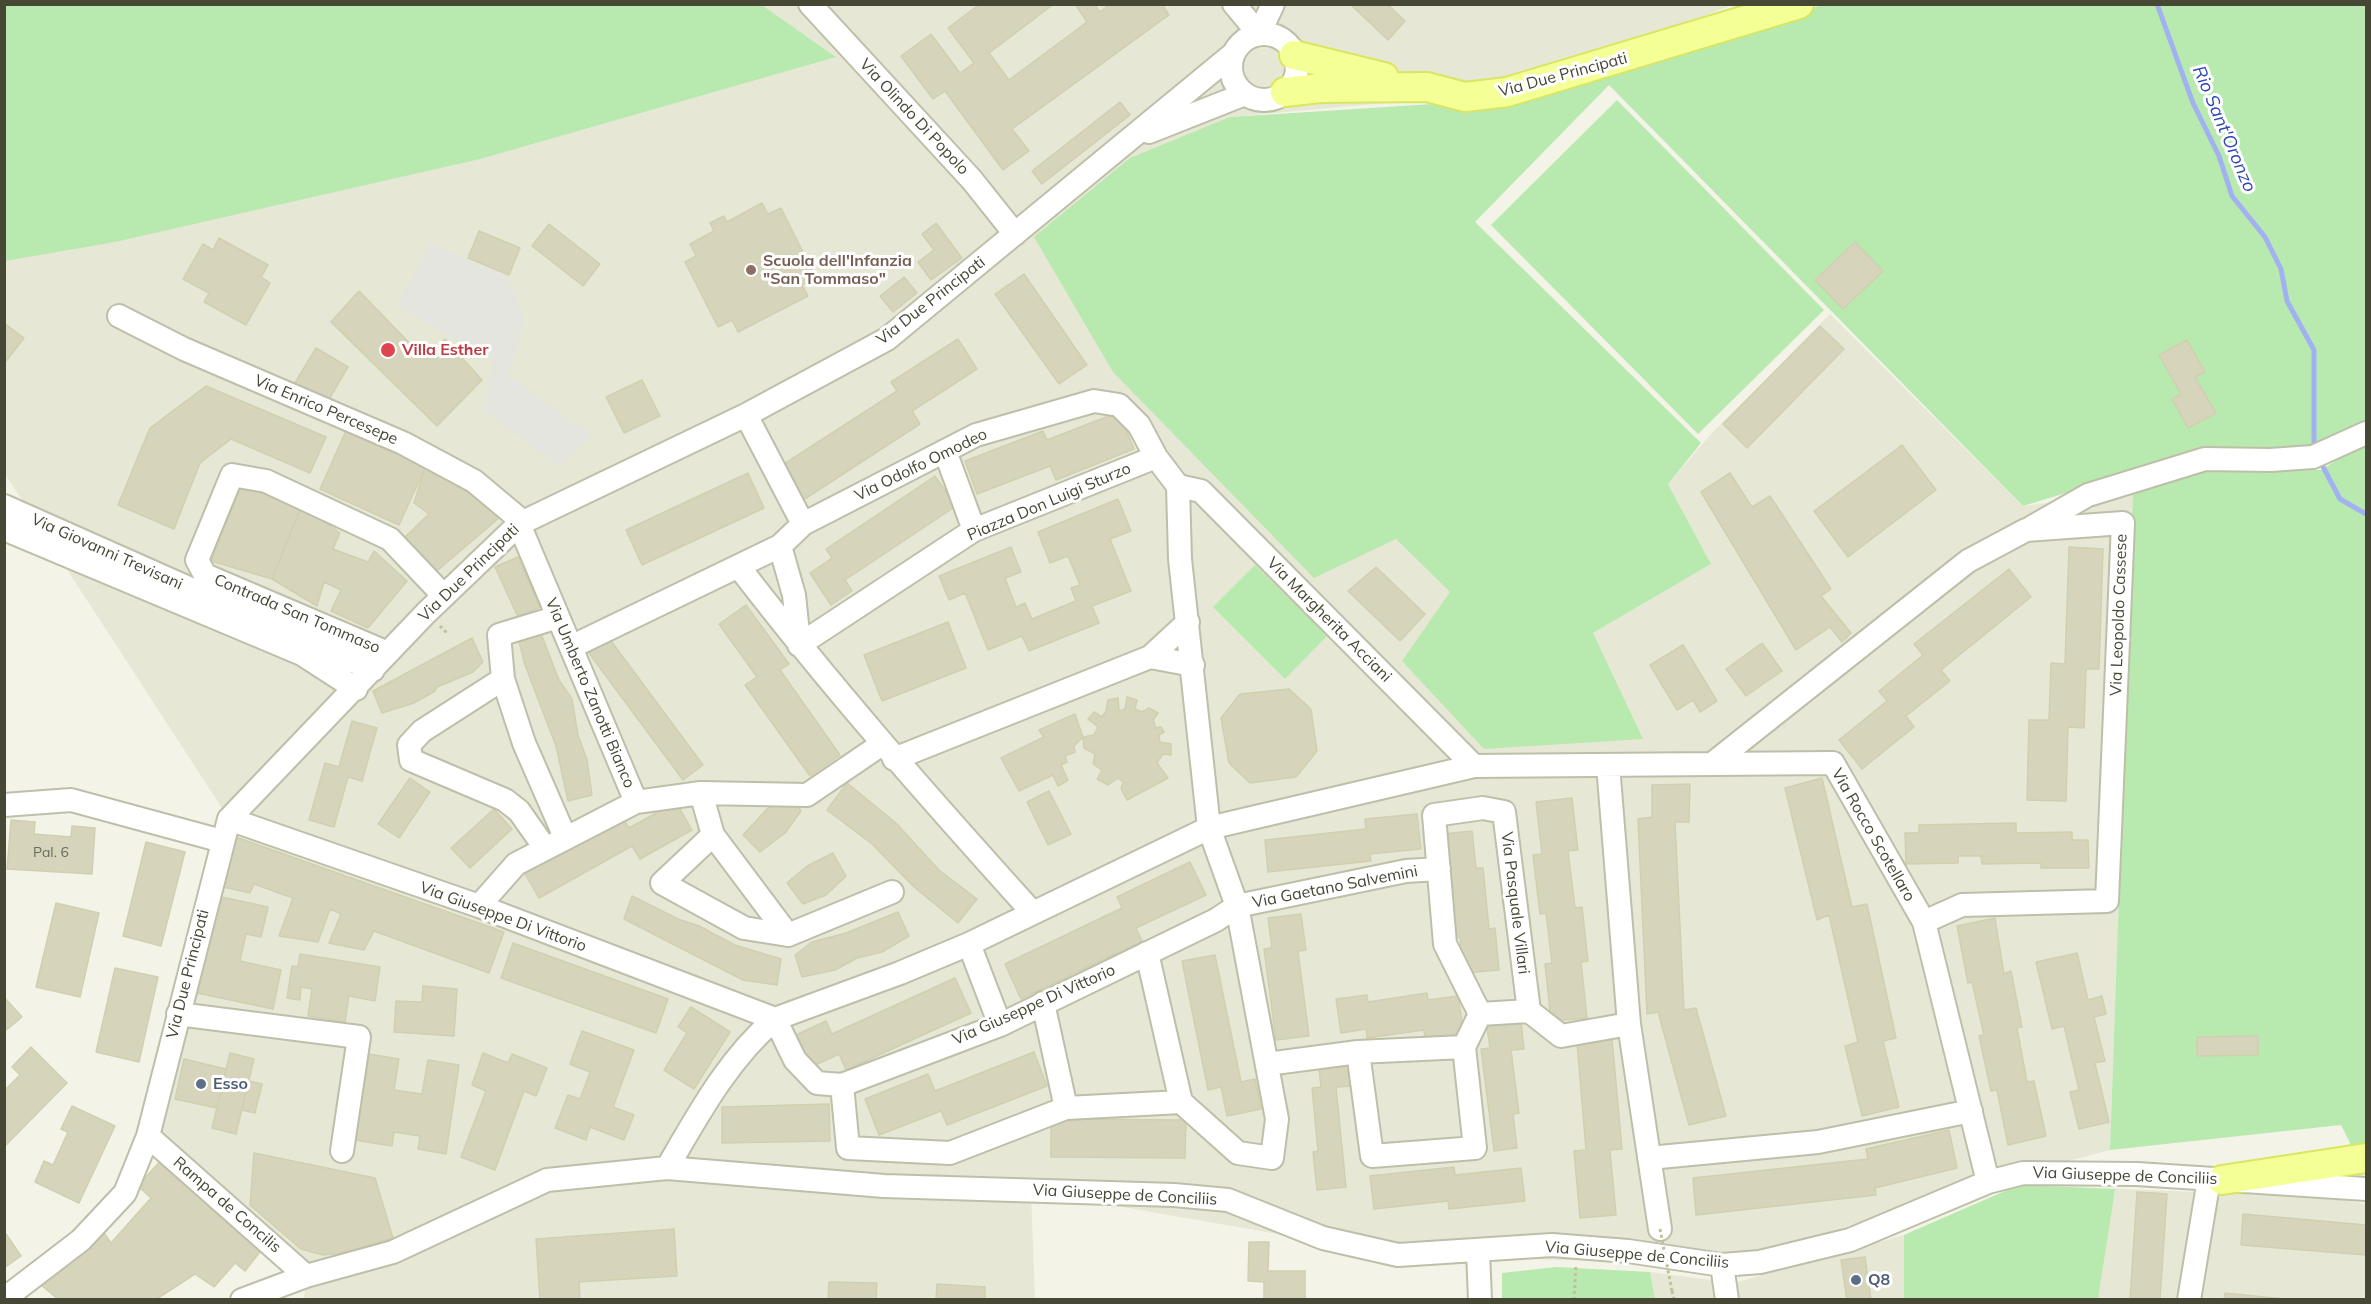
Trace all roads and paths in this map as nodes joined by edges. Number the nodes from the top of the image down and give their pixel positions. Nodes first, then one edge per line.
1 (810, 4) edge
2 (1234, 4) edge
3 (1272, 4) edge
4 (1799, 4) edge
5 (1259, 34) junction
6 (1233, 54) junction
7 (1294, 55) junction
8 (1427, 87) junction
9 (1285, 92) junction
10 (1245, 94) junction
11 (1128, 141) junction
12 (1015, 234) junction
13 (119, 316) dead end
14 (746, 415) junction
15 (2367, 433) edge
16 (945, 451) junction
17 (1156, 458) junction
18 (1178, 486) junction
19 (4, 506) edge
20 (521, 523) junction
21 (802, 524) junction
22 (4, 529) edge
23 (974, 530) junction
24 (2026, 530) junction
25 (780, 546) junction
26 (739, 567) junction
27 (444, 596) junction
28 (558, 617) junction
29 (1188, 622) junction
30 (799, 645) junction
31 (571, 647) junction
32 (388, 653) junction
33 (1150, 657) junction
34 (1193, 665) junction
35 (373, 670) junction
36 (503, 679) junction
37 (356, 689) junction
38 (888, 752) junction
39 (1712, 764) junction
40 (1608, 765) junction
41 (1474, 766) junction
42 (537, 776) junction
43 (701, 793) junction
44 (505, 800) junction
45 (636, 802) junction
46 (4, 805) edge
47 (229, 819) junction
48 (1209, 828) junction
49 (713, 835) junction
50 (565, 837) junction
51 (222, 841) junction
52 (544, 848) junction
53 (1439, 869) junction
54 (892, 892) dead end
55 (479, 906) junction
56 (1237, 906) junction
57 (1033, 913) junction
58 (1924, 922) junction
59 (788, 935) junction
60 (969, 944) junction
61 (1147, 953) junction
62 (1043, 1004) junction
63 (1529, 1011) junction
64 (178, 1014) junction
65 (1480, 1014) junction
66 (776, 1019) junction
67 (1629, 1024) junction
68 (1000, 1025) junction
69 (1464, 1047) junction
70 (1358, 1052) junction
71 (1267, 1064) junction
72 (843, 1085) junction
73 (1181, 1102) junction
74 (1066, 1108) junction
75 (1971, 1111) junction
76 (148, 1136) junction
77 (342, 1151) dead end
78 (1649, 1158) junction
79 (2367, 1158) edge
80 (667, 1168) junction
81 (2216, 1180) junction
82 (1988, 1182) junction
83 (2367, 1190) edge
84 (1660, 1229) joint
85 (1478, 1251) junction
86 (1722, 1265) junction
87 (1575, 1272) dead end
88 (306, 1276) junction
89 (4, 1299) edge
90 (242, 1299) edge
91 (1480, 1299) edge
92 (1574, 1299) edge
93 (1674, 1299) edge
94 (1727, 1299) edge
95 (2188, 1299) edge

1 - 12 street, Via Olindo Di Popolo
2 - 5 street
3 - 5 street
4 - 8 main road, Via Due Principati
5 - 6 street
5 - 7 street
6 - 10 street
6 - 11 street, Via Due Principati
7 - 8 main road
7 - 9 street
8 - 9 main road, Via Due Principati
9 - 10 street
10 - 11 street
11 - 12 street, Via Due Principati
12 - 14 street, Via Due Principati
13 - 20 street, Via Enrico Percesepe
14 - 20 street, Via Due Principati
14 - 21 street
15 - 24 street
16 - 17 street, Via Odolfo Omodeo
16 - 21 street, Via Odolfo Omodeo
16 - 23 street
17 - 18 street
17 - 23 street, Piazza Don Luigi Sturzo
18 - 29 street
18 - 41 street, Via Margherita Acciani
19 - 35 street, Via Giovanni Trevisani
20 - 27 street, Via Due Principati
20 - 28 street, Via Umberto Zanotti Bianco
21 - 25 street, Via Odolfo Omodeo
22 - 37 street, Via Giovanni Trevisani
23 - 30 street, Piazza Don Luigi Sturzo
24 - 39 street, Via Leopoldo Cassese
24 - 58 street, Via Leopoldo Cassese
25 - 26 street, Via Odolfo Omodeo
25 - 30 street
26 - 30 street
26 - 31 street, Via Odolfo Omodeo
27 - 32 street, Via Due Principati
27 - 32 street, Contrada San Tommaso
28 - 31 street, Via Umberto Zanotti Bianco
28 - 36 street
29 - 33 street
29 - 34 street
30 - 38 street
31 - 45 street, Via Umberto Zanotti Bianco
32 - 35 street, Via Due Principati
33 - 34 street
33 - 38 street
34 - 48 street
35 - 37 street, Via Due Principati
36 - 42 street
36 - 44 street
37 - 47 street, Via Due Principati
38 - 43 street, Via Umberto Zanotti Bianco
38 - 57 street
39 - 40 street, Via Rocco Scotellaro
39 - 58 street, Via Rocco Scotellaro
40 - 41 street, Via Rocco Scotellaro
40 - 67 street
41 - 48 street
42 - 44 street
42 - 50 street
43 - 45 street, Via Umberto Zanotti Bianco
43 - 49 street
44 - 52 street
45 - 50 street
46 - 51 street
47 - 51 street, Via Due Principati
47 - 55 street, Via Giuseppe Di Vittorio
48 - 56 street
48 - 57 street
49 - 59 street
49 - 59 street
50 - 52 street
51 - 64 street, Via Due Principati
52 - 55 street
53 - 56 street, Via Gaetano Salvemini
53 - 63 street, Via Pasquale Villari
53 - 65 street, Via Gaetano Salvemini
54 - 59 street
55 - 66 street, Via Giuseppe Di Vittorio
56 - 61 street, Via Giuseppe Di Vittorio
56 - 71 street, Via Gaetano Salvemini
57 - 60 street
58 - 75 street, Via Rocco Scotellaro
60 - 66 street
60 - 68 street
61 - 62 street, Via Giuseppe Di Vittorio
61 - 73 street
62 - 68 street, Via Giuseppe Di Vittorio
62 - 74 street
63 - 65 street
63 - 67 street
64 - 76 street, Via Due Principati
64 - 77 street
65 - 69 street
66 - 72 street
66 - 80 street
67 - 78 street
68 - 72 street, Via Giuseppe Di Vittorio
69 - 70 street
69 - 70 street
70 - 71 street
71 - 73 street, Via Gaetano Salvemini
72 - 74 street
73 - 74 street
75 - 78 street
75 - 82 street, Via Rocco Scotellaro
76 - 88 street, Rampa de Concilis
76 - 89 street, Via Due Principati
78 - 84 street
79 - 81 main road
80 - 85 street, Via Giuseppe de Conciliis
80 - 88 street, Via Giuseppe de Conciliis
81 - 82 street, Via Giuseppe de Conciliis
81 - 83 street, Via Giuseppe de Conciliis
81 - 95 street
82 - 86 street, Via Giuseppe de Conciliis
84 - 93 path, bridge
85 - 86 street, Via Giuseppe de Conciliis
85 - 91 street
86 - 94 street
87 - 92 path
88 - 90 street, Via Giuseppe de Conciliis

